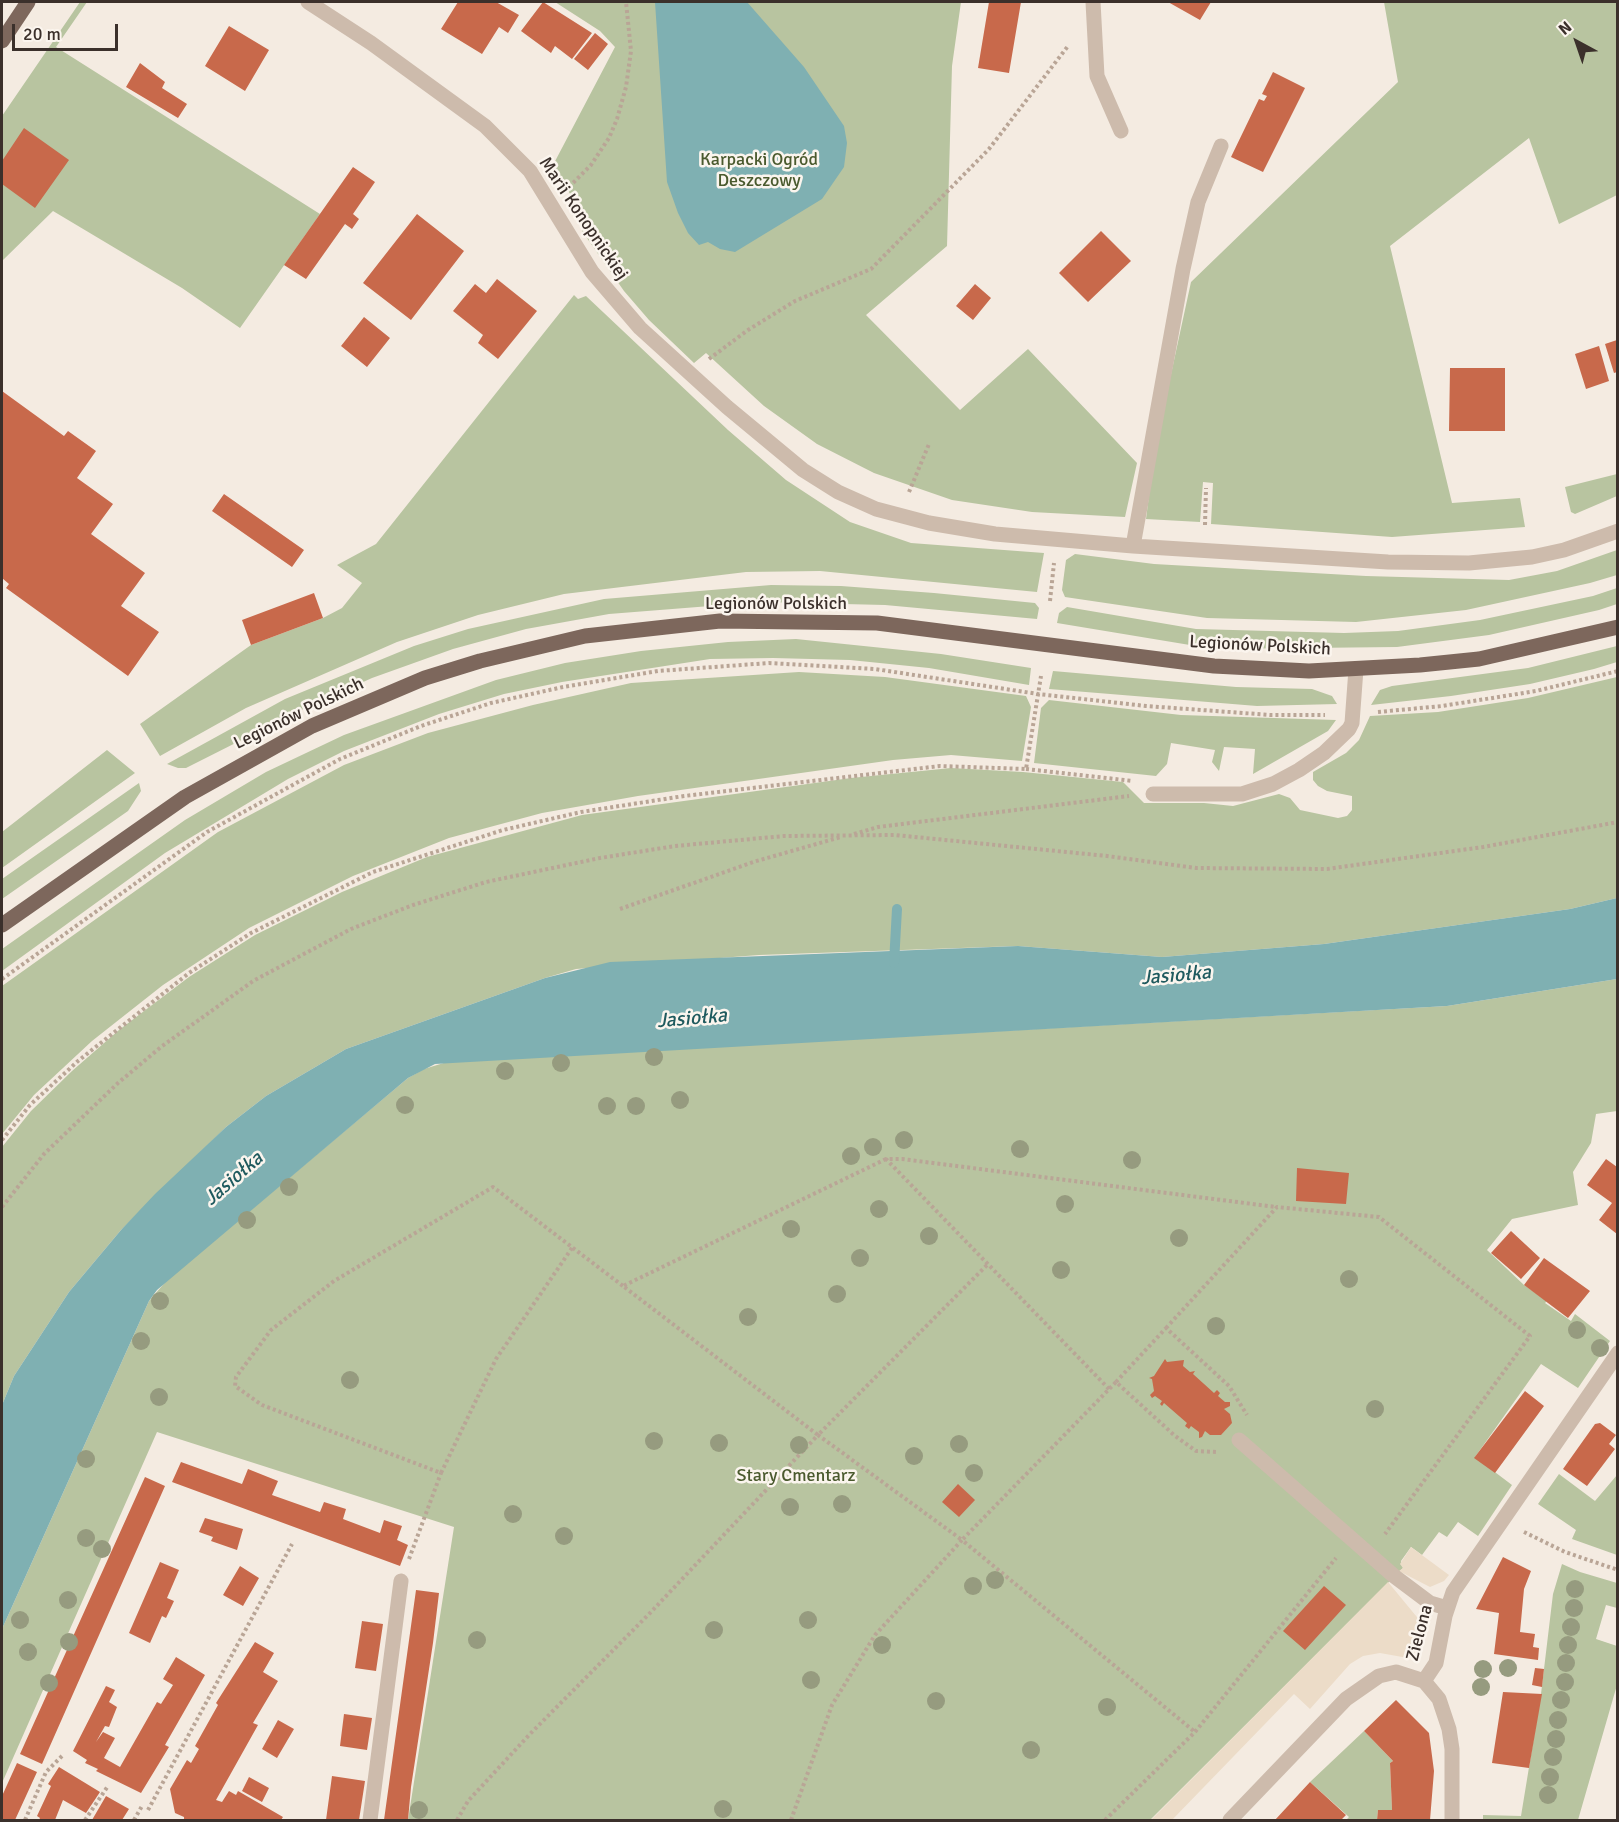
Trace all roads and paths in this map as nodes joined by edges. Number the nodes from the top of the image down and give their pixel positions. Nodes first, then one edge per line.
1 (28, 2) edge
2 (308, 2) edge
3 (626, 2) edge
4 (1092, 5) edge
5 (2, 40) edge
6 (1121, 131) dead end
7 (1221, 146) dead end
8 (591, 165) dead end
9 (690, 374) junction
10 (929, 444) dead end
11 (1206, 488) dead end
12 (909, 493) dead end
13 (1617, 531) edge
14 (1205, 532) dead end
15 (1132, 546) junction
16 (1054, 557) dead end
17 (1050, 601) dead end
18 (1617, 627) edge
19 (1356, 669) junction
20 (1617, 670) edge
21 (1041, 676) dead end
22 (1038, 694) junction
23 (1353, 714) junction
24 (1026, 769) junction
25 (1153, 794) junction
26 (1617, 822) edge
27 (847, 836) junction
28 (620, 909) dead end
29 (2, 925) edge
30 (2, 979) edge
31 (2, 1140) edge
32 (886, 1159) junction
33 (2, 1207) edge
34 (1277, 1207) junction
35 (572, 1248) dead end
36 (989, 1263) junction
37 (623, 1286) junction
38 (1166, 1328) junction
39 (1617, 1353) edge
40 (1116, 1382) junction
41 (1110, 1389) junction
42 (818, 1435) junction
43 (1239, 1440) junction
44 (441, 1473) junction
45 (1516, 1528) dead end
46 (1351, 1539) junction
47 (962, 1540) junction
48 (292, 1544) dead end
49 (1370, 1555) junction
50 (1617, 1569) edge
51 (401, 1581) joint
52 (1447, 1608) junction
53 (1424, 1681) junction
54 (1196, 1732) junction
55 (62, 1756) dead end
56 (108, 1786) dead end
57 (142, 1806) dead end
58 (148, 1810) dead end
59 (25, 1821) edge
60 (85, 1821) edge
61 (134, 1821) edge
62 (370, 1821) edge
63 (457, 1821) edge
64 (791, 1821) edge
65 (1105, 1821) edge
66 (1230, 1821) edge
67 (1452, 1821) edge

1 - 5 main road
2 - 9 street, Marii Konopnickiej
3 - 8 path
4 - 6 street
4 - 9 path
7 - 15 street
9 - 15 street, Marii Konopnickiej
10 - 12 path
11 - 14 path
13 - 15 street, Marii Konopnickiej
16 - 17 path
18 - 19 main road, Legionów Polskich
19 - 23 street
19 - 29 main road, Legionów Polskich
20 - 23 path
21 - 22 path
22 - 23 path
22 - 24 path
22 - 30 path
23 - 25 street
24 - 25 path
24 - 31 path
25 - 27 path
26 - 27 path
27 - 28 path
27 - 33 path
32 - 34 path
32 - 36 path
32 - 37 path
34 - 38 path
34 - 49 path
35 - 44 path
36 - 41 path
36 - 42 path
37 - 42 path
37 - 44 path
38 - 40 path
38 - 43 path
39 - 52 street, Zielona
40 - 41 path
40 - 43 path
41 - 47 path
42 - 47 path
42 - 63 path
43 - 46 street
44 - 51 path
45 - 50 path
46 - 49 street
46 - 54 path
47 - 54 path
47 - 64 path
48 - 58 path
49 - 52 street
51 - 62 street
52 - 53 street, Zielona
53 - 66 street, Zielona
53 - 67 street
54 - 65 path
55 - 59 path
56 - 60 path
57 - 61 path

